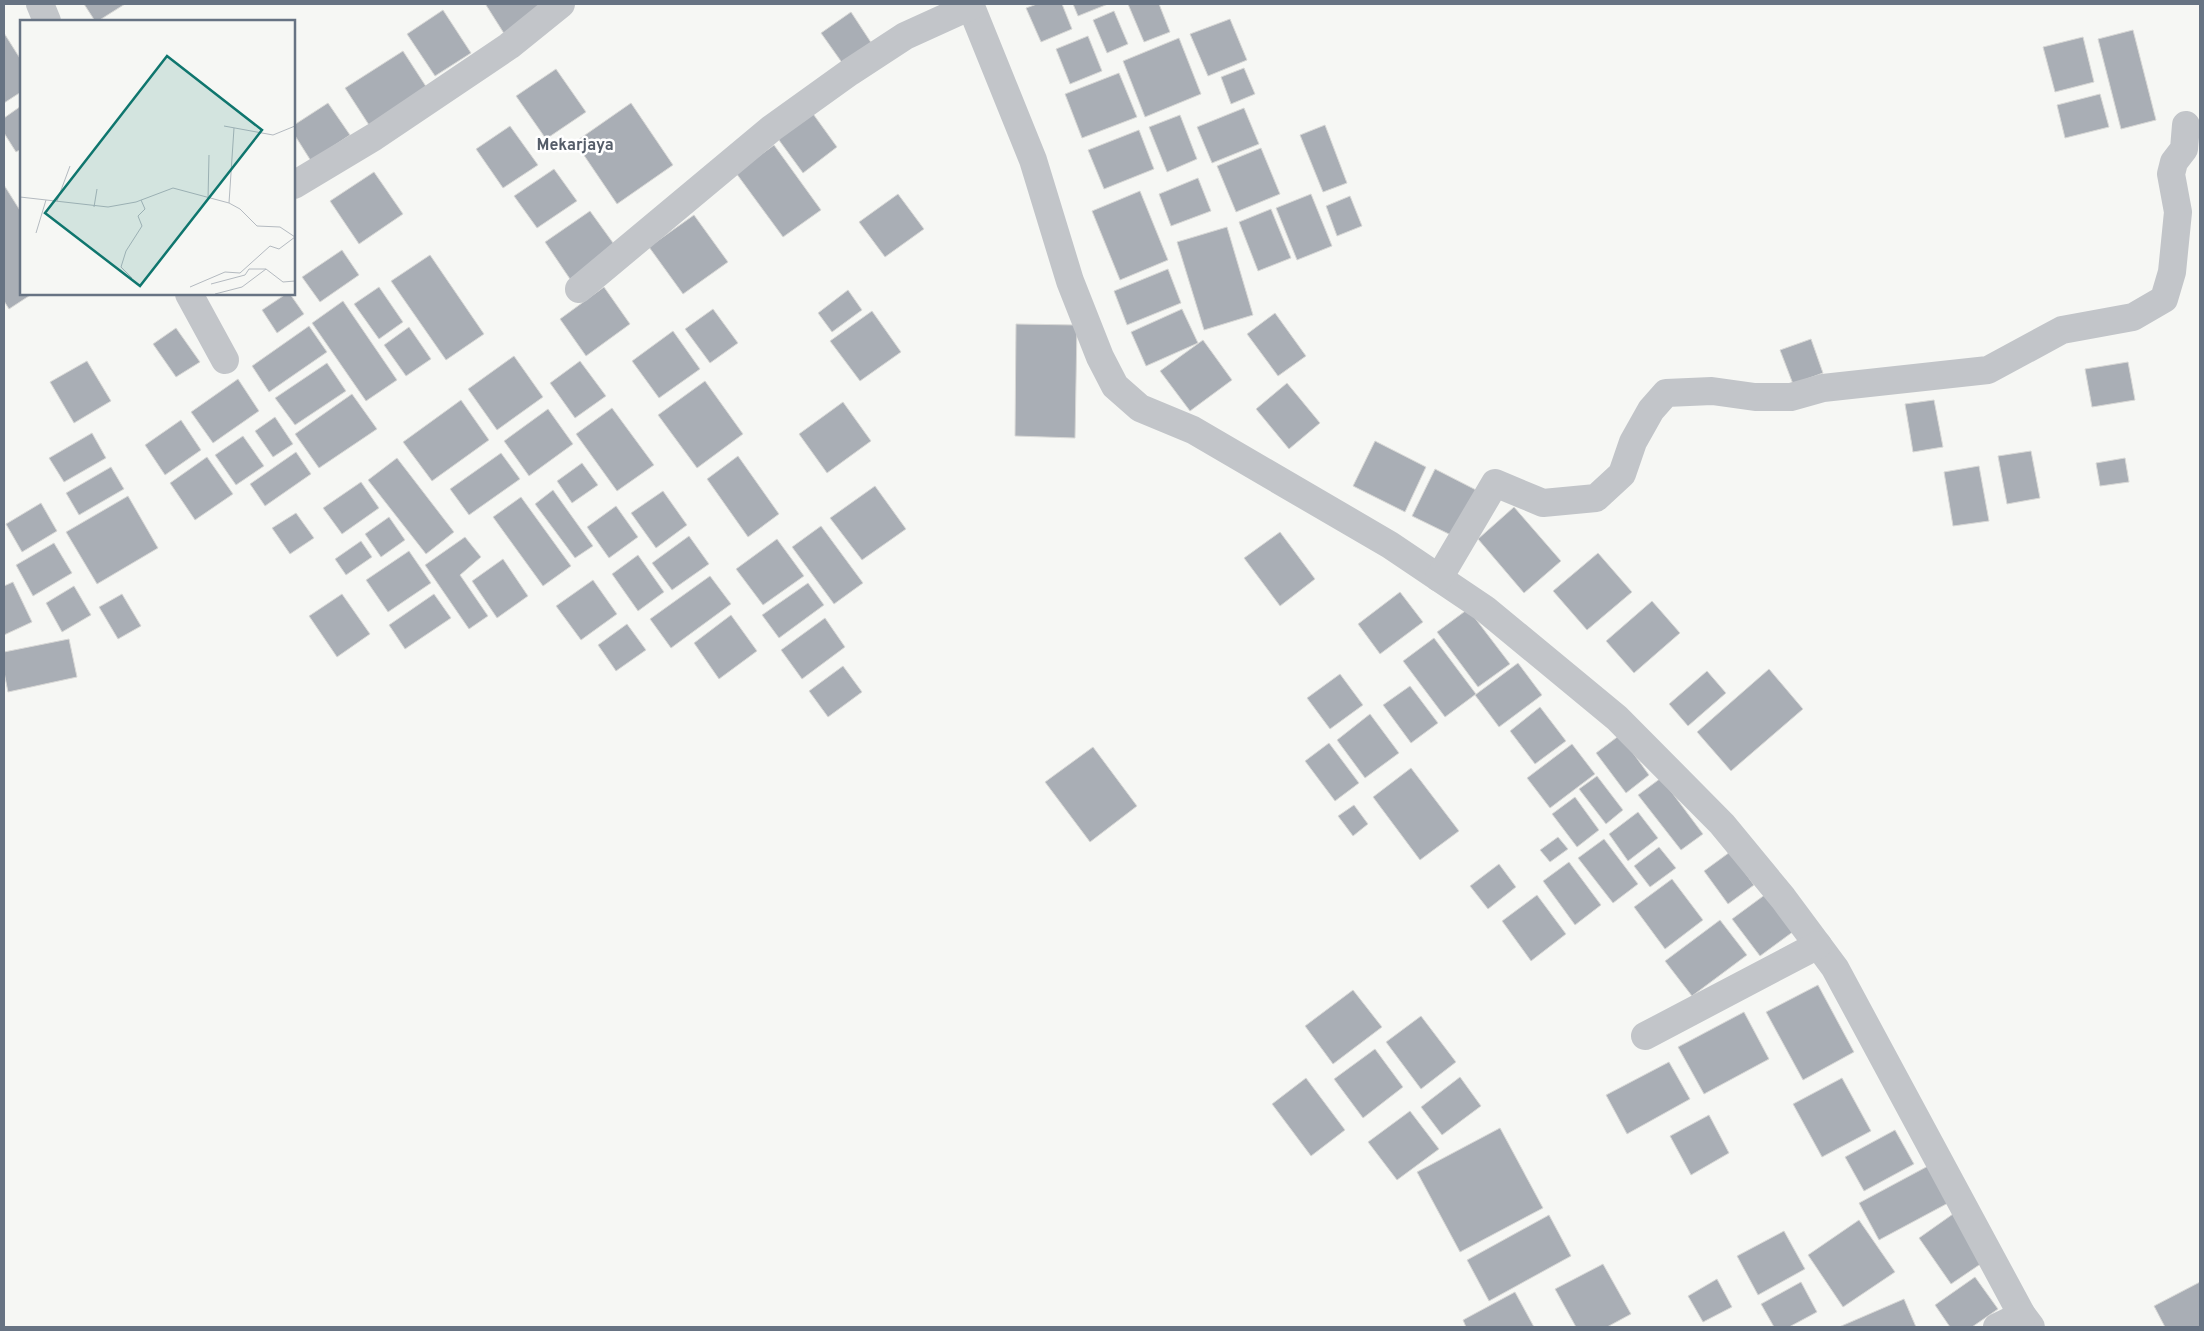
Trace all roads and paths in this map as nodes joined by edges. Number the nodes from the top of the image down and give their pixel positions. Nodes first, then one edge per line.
1 (40, 4) edge
2 (561, 4) edge
3 (970, 5) edge
4 (47, 20) edge
5 (2186, 125) dead end
6 (295, 184) edge
7 (579, 289) dead end
8 (190, 295) edge
9 (225, 360) dead end
10 (1439, 578) junction
11 (1818, 945) junction
12 (1645, 1036) dead end
13 (2027, 1321) edge
14 (1997, 1327) edge

1 - 4 street
2 - 6 street
3 - 7 street
3 - 10 street
5 - 10 street
8 - 9 street
10 - 11 street
11 - 12 street
11 - 13 street
13 - 14 street

